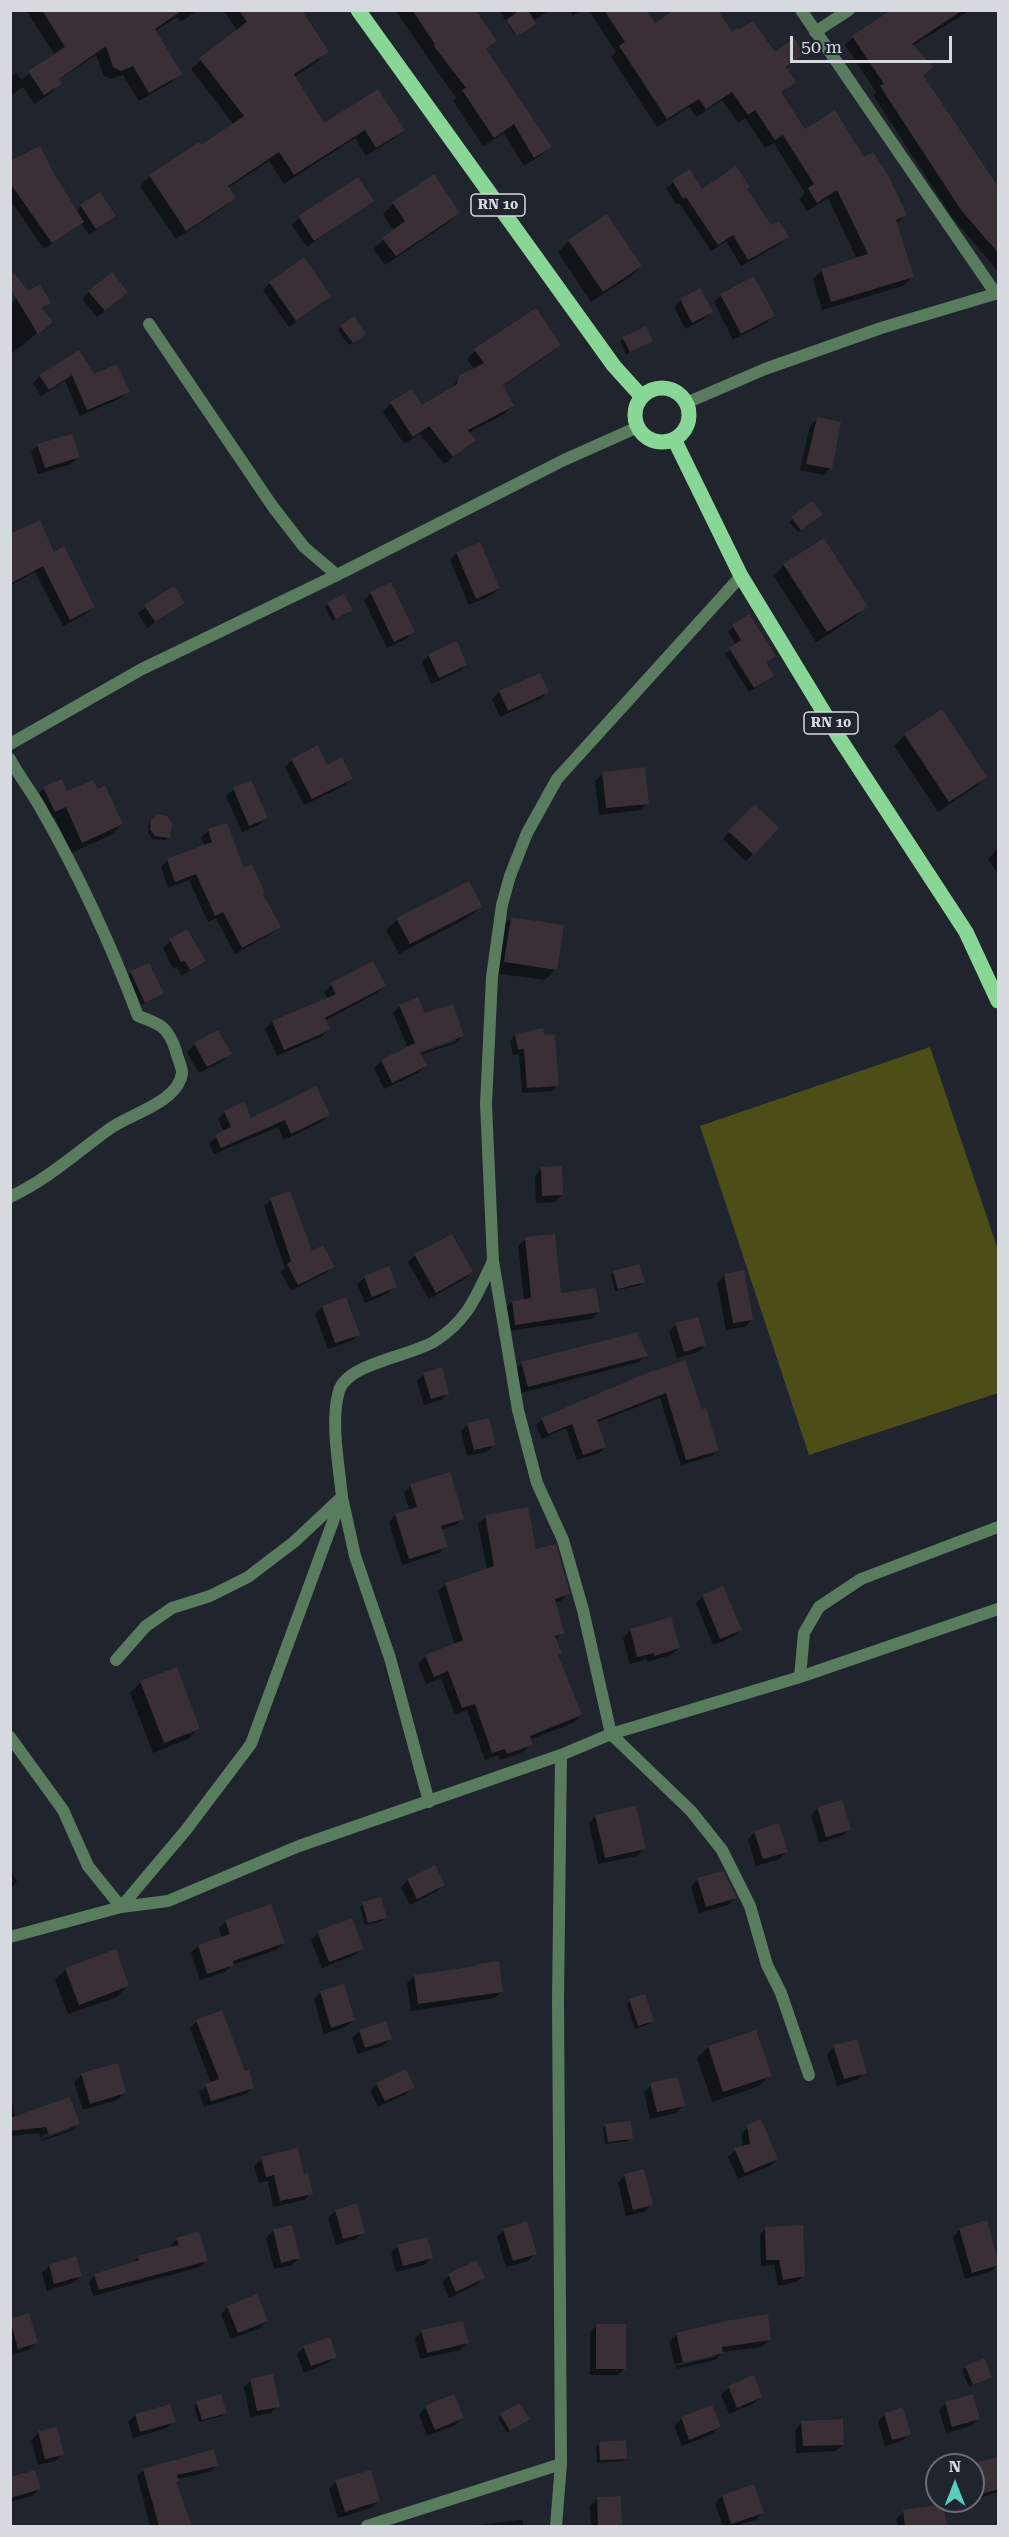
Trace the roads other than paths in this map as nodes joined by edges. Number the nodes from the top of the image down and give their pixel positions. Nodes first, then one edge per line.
1 (358, 10) edge
2 (801, 10) edge
3 (849, 10) edge
4 (815, 32) junction
5 (998, 294) edge
6 (149, 324) dead end
7 (642, 397) junction
8 (686, 404) junction
9 (638, 427) junction
10 (674, 439) junction
11 (337, 575) junction
12 (741, 576) junction
13 (10, 744) edge
14 (10, 759) edge
15 (999, 1000) edge
16 (10, 1197) edge
17 (493, 1261) junction
18 (342, 1497) junction
19 (999, 1527) edge
20 (999, 1609) edge
21 (116, 1660) dead end
22 (800, 1677) junction
23 (611, 1734) junction
24 (10, 1737) edge
25 (561, 1755) junction
26 (429, 1802) junction
27 (121, 1907) junction
28 (10, 1937) edge
29 (809, 2075) dead end
30 (561, 2464) junction
31 (367, 2526) edge
32 (556, 2526) edge

1 - 7 main road, RN 10
2 - 4 street
3 - 4 street
4 - 5 street
5 - 8 street
6 - 11 street
7 - 8 main road
7 - 9 main road
8 - 10 main road
9 - 10 main road
9 - 11 street
10 - 12 main road, RN 10
11 - 13 street
12 - 15 main road, RN 10
12 - 17 street
14 - 16 street
17 - 18 street
17 - 23 street
18 - 21 street
18 - 26 street
18 - 27 street
19 - 22 street
20 - 22 street
22 - 23 street
23 - 25 street
23 - 29 street
24 - 27 street
25 - 26 street
25 - 30 street
26 - 27 street
27 - 28 street
30 - 31 street
30 - 32 street

